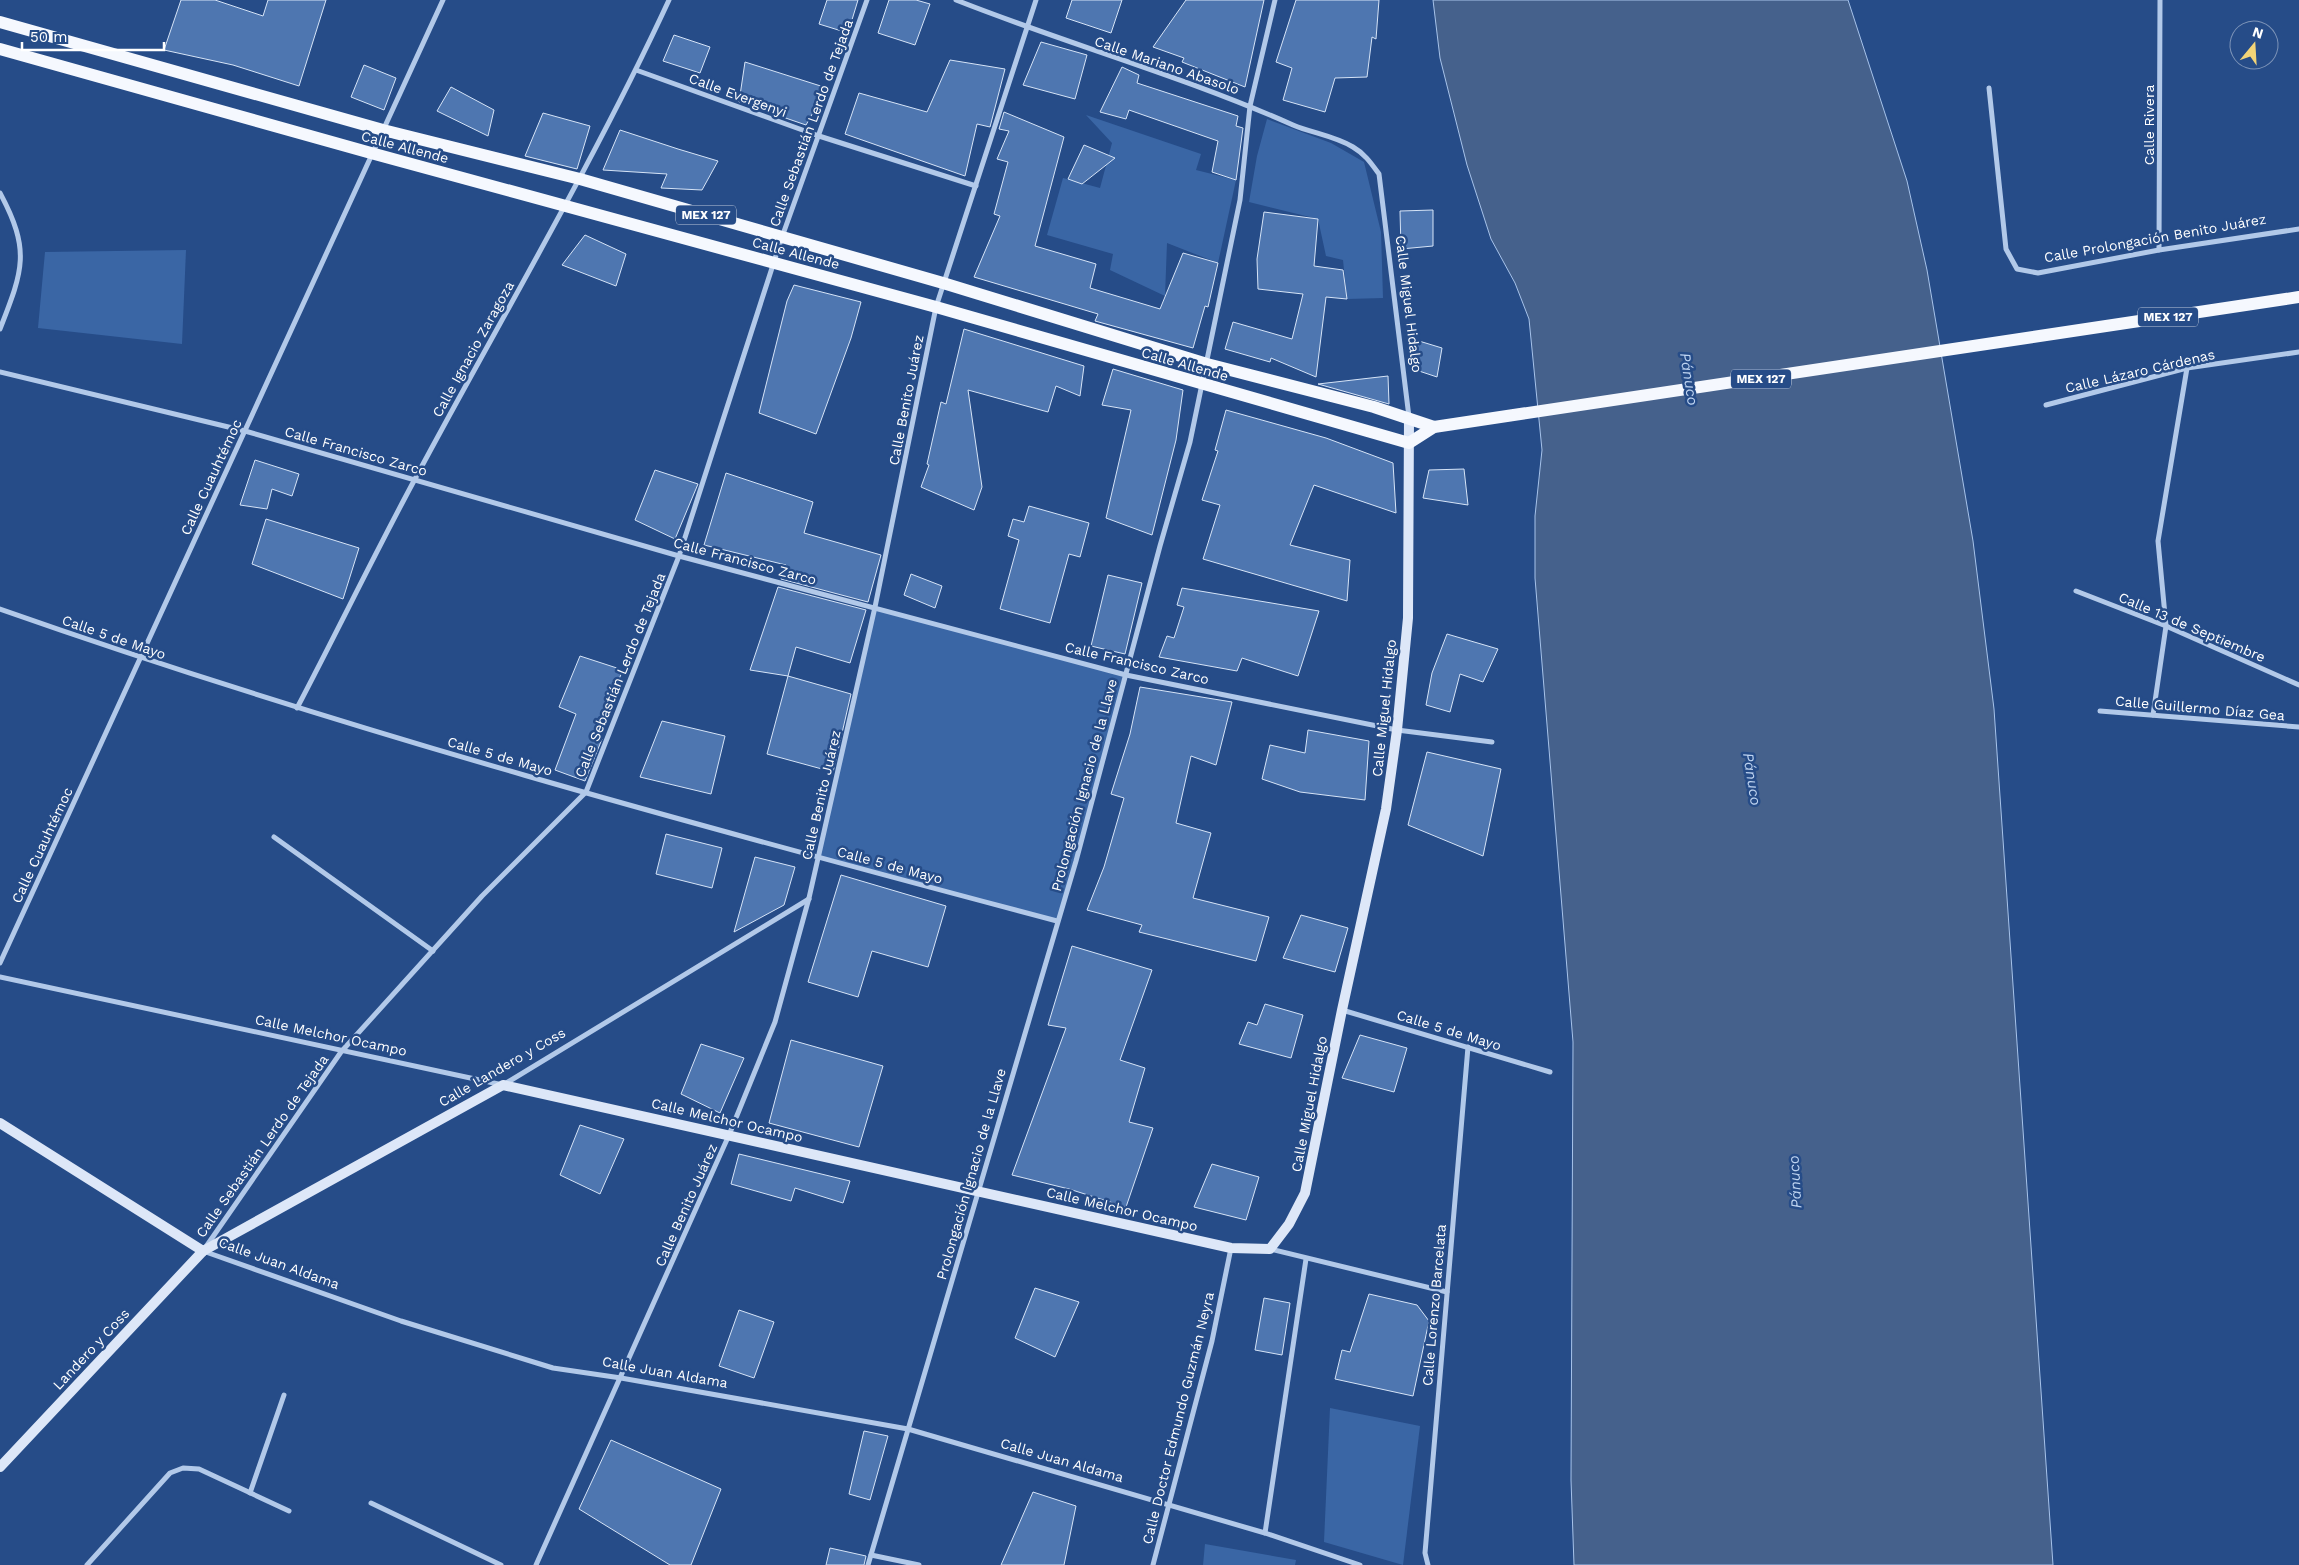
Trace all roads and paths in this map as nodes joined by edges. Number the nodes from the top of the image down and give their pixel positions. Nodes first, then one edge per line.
1 (443, 0) edge
2 (669, 0) edge
3 (867, 0) edge
4 (956, 0) edge
5 (1036, 0) edge
6 (1275, 0) edge
7 (2160, 0) edge
8 (0, 22) edge
9 (1027, 28) junction
10 (0, 49) edge
11 (636, 70) junction
12 (1989, 88) dead end
13 (1250, 106) junction
14 (384, 130) junction
15 (819, 136) junction
16 (371, 153) junction
17 (1367, 156) joint
18 (580, 179) junction
19 (976, 186) junction
20 (0, 192) edge
21 (565, 205) junction
22 (2299, 229) edge
23 (782, 236) junction
24 (2160, 250) junction
25 (773, 262) junction
26 (943, 283) junction
27 (2299, 297) edge
28 (936, 307) junction
29 (0, 329) edge
30 (2299, 352) edge
31 (1206, 364) junction
32 (2187, 368) junction
33 (0, 372) edge
34 (1202, 385) junction
35 (2046, 405) dead end
36 (1409, 418) junction
37 (1434, 427) junction
38 (245, 431) junction
39 (1409, 443) junction
40 (414, 480) junction
41 (679, 556) junction
42 (2076, 591) dead end
43 (875, 607) junction
44 (0, 609) edge
45 (2166, 626) junction
46 (140, 658) junction
47 (1126, 675) junction
48 (2299, 685) edge
49 (298, 708) junction
50 (2100, 711) dead end
51 (2153, 715) junction
52 (2299, 727) edge
53 (1397, 730) junction
54 (1492, 742) dead end
55 (586, 792) junction
56 (274, 837) dead end
57 (818, 858) junction
58 (809, 898) junction
59 (1058, 921) junction
60 (433, 951) junction
61 (0, 963) edge
62 (0, 978) edge
63 (1342, 1010) junction
64 (1468, 1047) junction
65 (341, 1052) junction
66 (1550, 1072) dead end
67 (503, 1085) junction
68 (0, 1123) edge
69 (730, 1134) junction
70 (977, 1191) junction
71 (1231, 1248) junction
72 (1270, 1249) junction
73 (203, 1251) junction
74 (1306, 1259) junction
75 (1447, 1292) junction
76 (621, 1378) junction
77 (284, 1395) dead end
78 (908, 1429) junction
79 (0, 1467) edge
80 (250, 1493) junction
81 (372, 1503) dead end
82 (1167, 1505) junction
83 (289, 1511) dead end
84 (1265, 1533) junction
85 (871, 1554) junction
86 (87, 1565) edge
87 (501, 1565) edge
88 (536, 1565) edge
89 (868, 1565) edge
90 (919, 1565) edge
91 (1153, 1565) edge
92 (1360, 1565) edge
93 (1428, 1565) edge

1 - 14 street, Calle Cuauhtémoc
2 - 11 street, Calle Ignacio Zaragoza
3 - 15 street, Calle Sebastián Lerdo de Tejada
4 - 9 street, Calle Mariano Abasolo
5 - 9 street, Calle Benito Juárez
6 - 13 street, Prolongación Ignacio de la Llave
7 - 24 street, Calle Rivera
8 - 14 main road, Calle Allende / MEX 127
9 - 13 street, Calle Mariano Abasolo
9 - 19 street, Calle Benito Juárez
10 - 16 main road, Calle Allende / MEX 127
11 - 15 street, Calle Evergenyi
11 - 18 street, Calle Ignacio Zaragoza
12 - 24 street, Calle Prolongación Benito Juárez
13 - 17 street, Calle Mariano Abasolo
13 - 31 street, Prolongación Ignacio de la Llave
14 - 16 street, Calle Cuauhtémoc
14 - 18 main road, Calle Allende / MEX 127
15 - 19 street, Calle Evergenyi
15 - 23 street, Calle Sebastián Lerdo de Tejada
16 - 21 main road, Calle Allende / MEX 127
16 - 38 street, Calle Cuauhtémoc
17 - 36 street, Calle Miguel Hidalgo
18 - 21 street, Calle Ignacio Zaragoza
18 - 23 main road, Calle Allende / MEX 127
19 - 26 street, Calle Benito Juárez
20 - 29 street
21 - 25 main road, Calle Allende / MEX 127
21 - 40 street, Calle Ignacio Zaragoza
22 - 24 street, Calle Prolongación Benito Juárez
23 - 25 street, Calle Sebastián Lerdo de Tejada
23 - 26 main road, Calle Allende / MEX 127
25 - 28 main road, Calle Allende / MEX 127
25 - 41 street, Calle Sebastián Lerdo de Tejada
26 - 28 street, Calle Benito Juárez
26 - 31 main road, Calle Allende / MEX 127
27 - 37 main road, Calle Allende / MEX 127
28 - 34 main road, Calle Allende / MEX 127
28 - 43 street, Calle Benito Juárez
30 - 32 street, Calle Lázaro Cárdenas
31 - 34 street, Prolongación Ignacio de la Llave
31 - 36 main road, Calle Allende / MEX 127
32 - 35 street, Calle Lázaro Cárdenas
32 - 45 street
33 - 38 street, Calle Francisco Zarco
34 - 39 main road, Calle Allende / MEX 127
34 - 47 street, Prolongación Ignacio de la Llave
36 - 37 main road, Calle Allende / MEX 127
36 - 39 street, Calle Miguel Hidalgo
37 - 39 main road, Calle Allende / MEX 127
38 - 40 street, Calle Francisco Zarco
38 - 46 street, Calle Cuauhtémoc
39 - 53 street, Calle Miguel Hidalgo
40 - 41 street, Calle Francisco Zarco
40 - 49 street, Calle Ignacio Zaragoza
41 - 43 street, Calle Francisco Zarco
41 - 55 street, Calle Sebastián Lerdo de Tejada
42 - 45 street, Calle 13 de Septiembre
43 - 47 street, Calle Francisco Zarco
43 - 57 street, Calle Benito Juárez
44 - 46 street, Calle 5 de Mayo
45 - 48 street, Calle 13 de Septiembre
45 - 51 street
46 - 49 street, Calle 5 de Mayo
46 - 61 street, Calle Cuauhtémoc
47 - 53 street, Calle Francisco Zarco
47 - 59 street, Prolongación Ignacio de la Llave
49 - 55 street, Calle 5 de Mayo
50 - 51 street, Calle Guillermo Díaz Gea
51 - 52 street, Calle Guillermo Díaz Gea
53 - 54 street, Calle Francisco Zarco
53 - 63 street, Calle Miguel Hidalgo
55 - 57 street, Calle 5 de Mayo
55 - 60 street, Calle Sebastián Lerdo de Tejada
56 - 60 street
57 - 58 street, Calle Benito Juárez
57 - 59 street, Calle 5 de Mayo
58 - 67 street, Calle Landero y Coss
58 - 69 street, Calle Benito Juárez
59 - 70 street, Prolongación Ignacio de la Llave
60 - 65 street, Calle Sebastián Lerdo de Tejada
62 - 65 street, Calle Melchor Ocampo
63 - 64 street, Calle 5 de Mayo
63 - 72 street, Calle Miguel Hidalgo
64 - 66 street, Calle 5 de Mayo
64 - 75 street, Calle Lorenzo Barcelata
65 - 67 street, Calle Melchor Ocampo
65 - 73 street, Calle Sebastián Lerdo de Tejada
67 - 69 street, Calle Melchor Ocampo
67 - 73 street, Calle Landero y Coss
68 - 73 street, Calle Juan Aldama
69 - 70 street, Calle Melchor Ocampo
69 - 76 street, Calle Benito Juárez
70 - 71 street, Calle Melchor Ocampo
70 - 78 street, Prolongación Ignacio de la Llave
71 - 72 street, Calle Melchor Ocampo
71 - 82 street, Calle Doctor Edmundo Guzmán Neyra
72 - 74 street, Calle Melchor Ocampo
73 - 76 street, Calle Juan Aldama
73 - 79 street, Landero y Coss
74 - 75 street, Calle Melchor Ocampo
74 - 84 street
75 - 93 street, Calle Lorenzo Barcelata
76 - 78 street, Calle Juan Aldama
76 - 88 street, Calle Benito Juárez
77 - 80 street
78 - 82 street, Calle Juan Aldama
78 - 85 street, Prolongación Ignacio de la Llave
80 - 83 street
80 - 86 street
81 - 87 street
82 - 84 street, Calle Juan Aldama
82 - 91 street, Calle Doctor Edmundo Guzmán Neyra
84 - 92 street, Calle Juan Aldama
85 - 89 street, Prolongación Ignacio de la Llave
85 - 90 street

